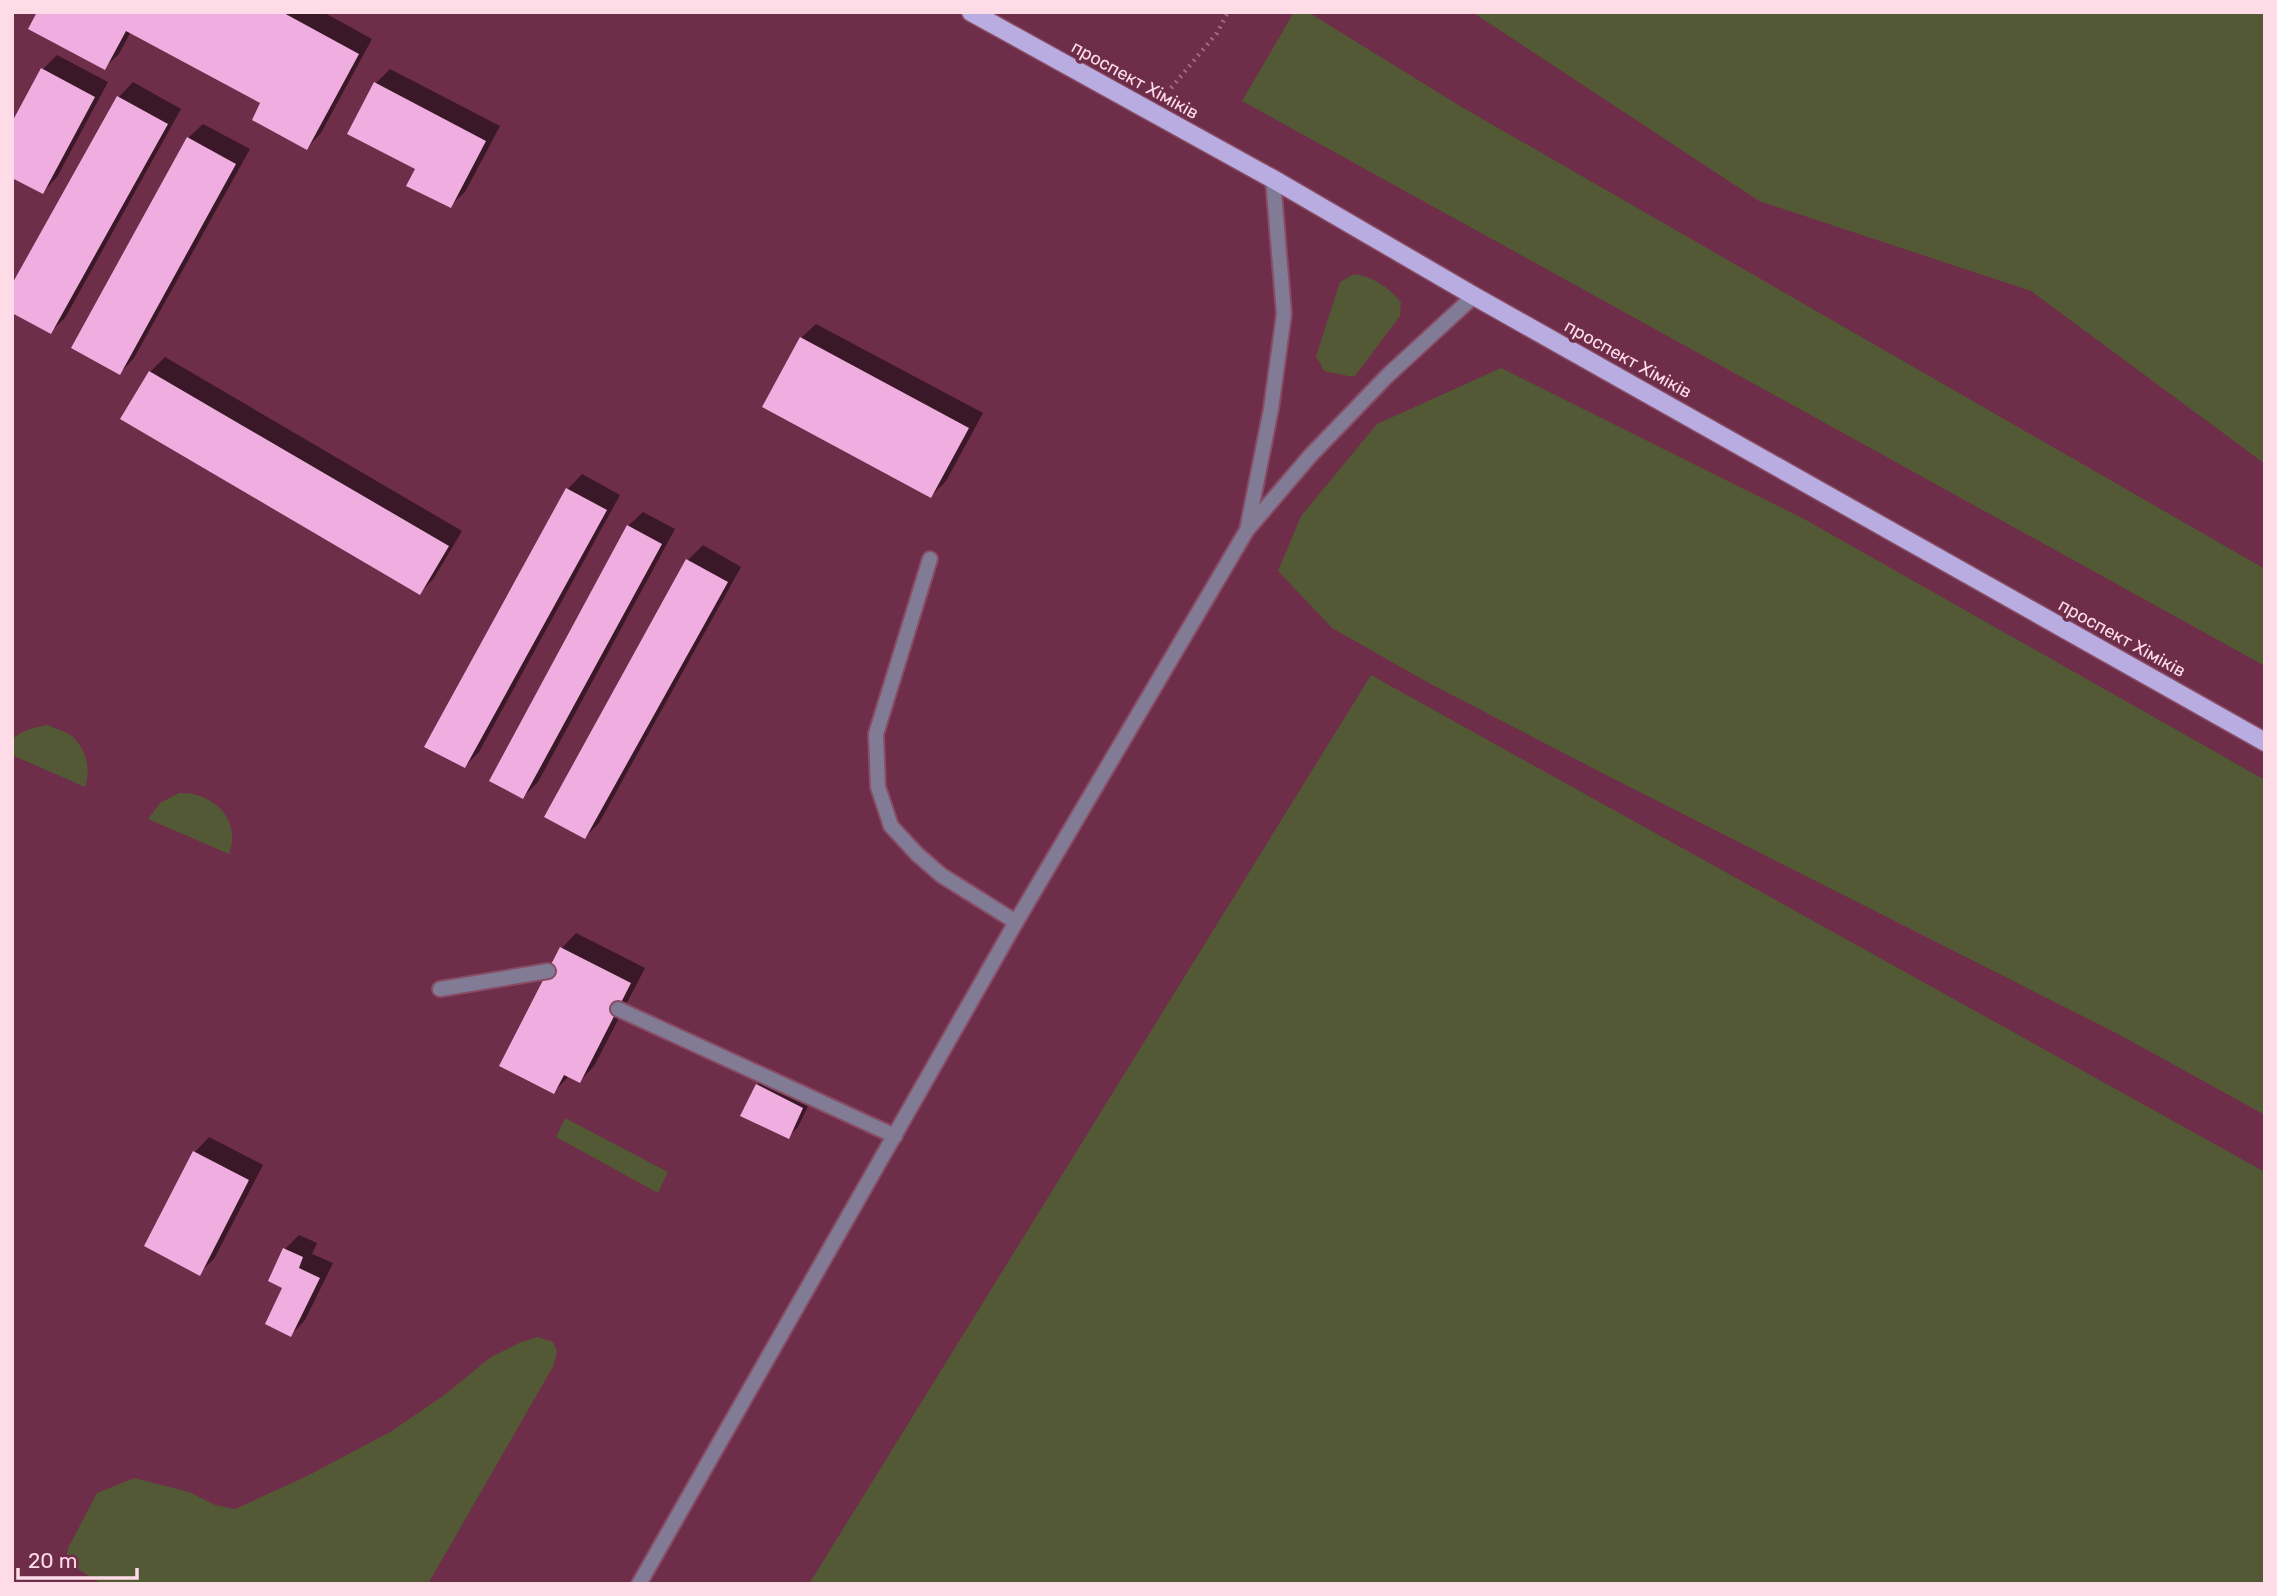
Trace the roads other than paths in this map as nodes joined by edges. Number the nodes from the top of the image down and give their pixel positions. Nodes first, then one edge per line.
1 (971, 12) edge
2 (1273, 180) junction
3 (1474, 296) junction
4 (1247, 530) junction
5 (930, 559) dead end
6 (2265, 743) edge
7 (1016, 922) junction
8 (548, 971) dead end
9 (440, 989) dead end
10 (618, 1009) dead end
11 (895, 1136) junction
12 (639, 1584) edge

1 - 2 main road, проспект Хіміків
2 - 3 main road, проспект Хіміків
2 - 4 street
3 - 4 street
3 - 6 main road, проспект Хіміків
4 - 7 street
5 - 7 street
7 - 11 street
8 - 9 street
10 - 11 street
11 - 12 street

